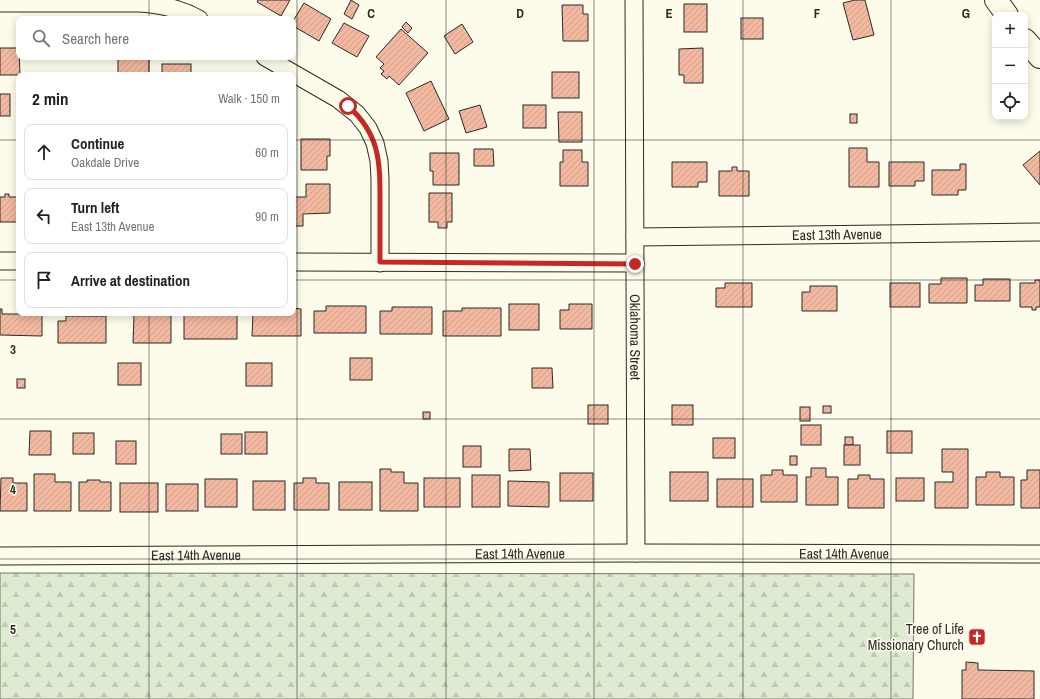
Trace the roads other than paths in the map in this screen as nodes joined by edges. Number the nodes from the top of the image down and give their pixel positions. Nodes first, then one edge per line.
1 (634, 0) edge
2 (996, 0) edge
3 (0, 3) edge
4 (1005, 12) edge
5 (193, 16) edge
6 (1028, 43) edge
7 (1040, 57) edge
8 (270, 60) edge
9 (291, 72) edge
10 (296, 75) edge
11 (1040, 232) edge
12 (635, 237) junction
13 (0, 261) edge
14 (16, 261) edge
15 (296, 262) edge
16 (380, 262) junction
17 (635, 264) junction
18 (636, 554) junction
19 (1040, 554) edge
20 (0, 556) edge

1 - 12 street, Oklahoma Street
2 - 4 street
3 - 5 street
6 - 7 street
8 - 9 street
10 - 16 street
11 - 12 street, East 13th Avenue
12 - 17 street, Oklahoma Street
13 - 14 street
15 - 16 street
16 - 17 street
17 - 18 street, Oklahoma Street
18 - 19 street, East 14th Avenue
18 - 20 street, East 14th Avenue

